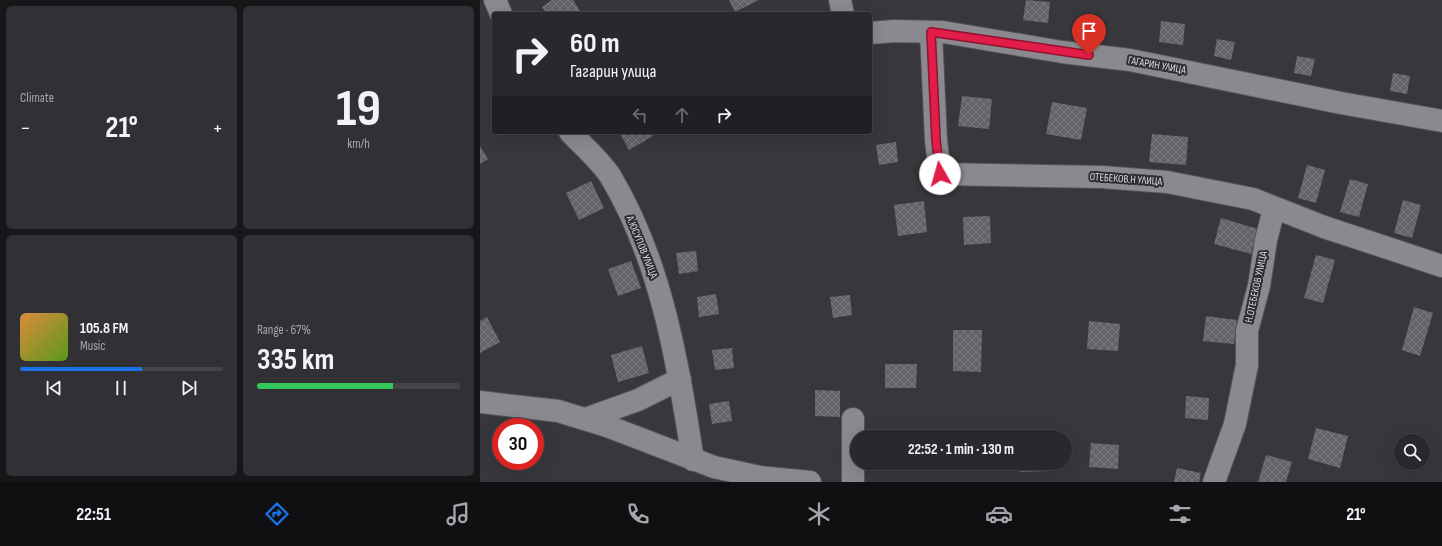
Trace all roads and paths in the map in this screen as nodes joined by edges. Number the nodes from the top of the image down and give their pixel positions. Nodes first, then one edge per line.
1 (495, 0) edge
2 (840, 0) edge
3 (500, 12) edge
4 (843, 12) edge
5 (931, 32) junction
6 (872, 33) edge
7 (1442, 121) edge
8 (572, 134) edge
9 (1274, 208) junction
10 (1442, 266) edge
11 (680, 379) junction
12 (480, 402) edge
13 (585, 419) junction
14 (854, 419) dead end
15 (694, 460) junction
16 (761, 480) edge
17 (810, 482) edge
18 (854, 482) edge
19 (1214, 482) edge

1 - 3 street
2 - 4 street
5 - 6 street, ГАГАРИН УЛИЦА
5 - 7 street, ГАГАРИН УЛИЦА
5 - 9 street, ОТЕБЕКОВ.Н УЛИЦА
8 - 11 street, А.ЮСУПОВ УЛИЦА
9 - 10 street, ОТЕБЕКОВ.Н УЛИЦА
9 - 19 street, Н.ОТЕБЕКОВ УЛИЦА
11 - 13 street
11 - 15 street, А.ЮСУПОВ УЛИЦА
12 - 13 street
13 - 15 street
14 - 18 street
15 - 16 street
16 - 17 street

